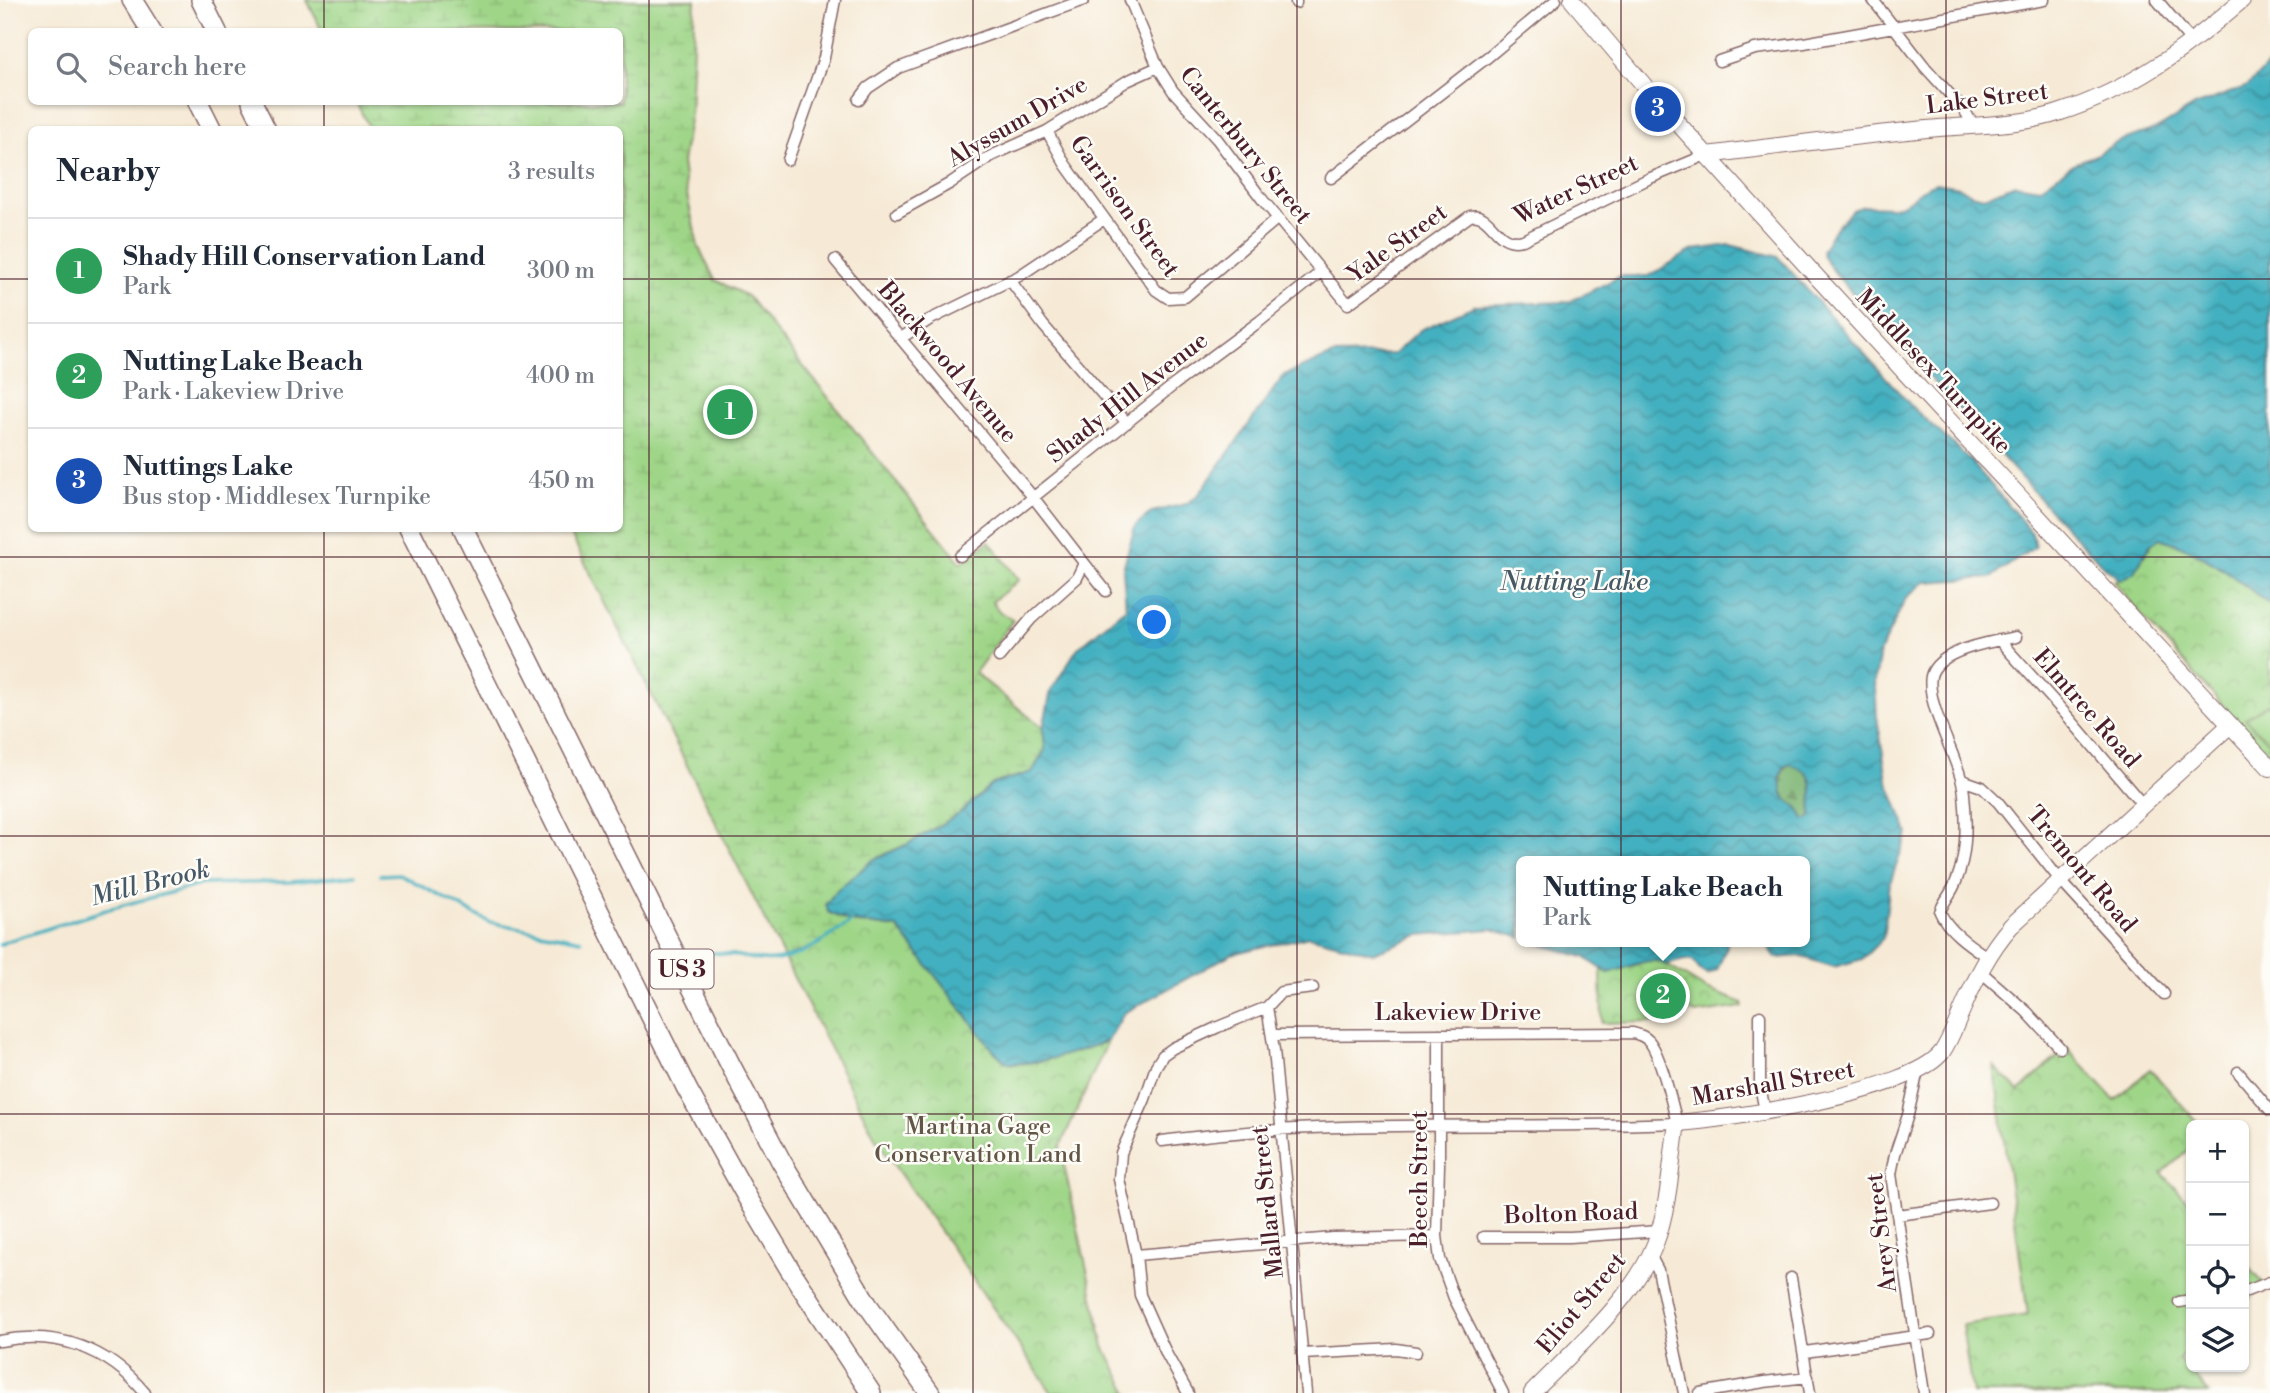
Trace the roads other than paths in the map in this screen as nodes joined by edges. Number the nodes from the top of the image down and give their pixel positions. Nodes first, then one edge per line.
1 (132, 0) edge
2 (148, 0) edge
3 (201, 0) edge
4 (214, 0) edge
5 (835, 0) edge
6 (1084, 0) edge
7 (1130, 0) edge
8 (1556, 0) edge
9 (1572, 0) edge
10 (1873, 0) edge
11 (2045, 0) edge
12 (2157, 0) edge
13 (2242, 0) edge
14 (1893, 27) junction
15 (150, 28) edge
16 (161, 28) edge
17 (215, 28) edge
18 (224, 28) edge
19 (2192, 42) junction
20 (1719, 61) dead end
21 (1158, 67) junction
22 (859, 100) dead end
23 (200, 105) edge
24 (254, 105) edge
25 (1973, 125) junction
26 (210, 126) edge
27 (264, 126) edge
28 (1047, 131) junction
29 (1706, 155) junction
30 (788, 160) dead end
31 (1331, 178) dead end
32 (897, 213) dead end
33 (1470, 216) joint
34 (1278, 218) junction
35 (1104, 219) junction
36 (835, 260) dead end
37 (1321, 272) junction
38 (1010, 281) junction
39 (1348, 304) joint
40 (901, 338) junction
41 (1127, 423) junction
42 (1033, 497) junction
43 (411, 532) edge
44 (465, 532) edge
45 (960, 556) dead end
46 (1084, 563) junction
47 (1106, 591) dead end
48 (2016, 637) dead end
49 (1999, 640) junction
50 (999, 657) dead end
51 (2230, 725) junction
52 (2270, 768) edge
53 (1962, 780) junction
54 (2143, 804) junction
55 (2060, 880) junction
56 (1984, 964) junction
57 (1313, 988) dead end
58 (2164, 994) dead end
59 (1267, 1007) junction
60 (1760, 1016) dead end
61 (1439, 1034) junction
62 (1272, 1035) junction
63 (1644, 1037) joint
64 (2060, 1048) dead end
65 (1917, 1070) junction
66 (2238, 1072) dead end
67 (2270, 1110) edge
68 (1765, 1111) junction
69 (1677, 1123) junction
70 (1440, 1125) junction
71 (1280, 1130) junction
72 (1162, 1141) dead end
73 (1990, 1203) dead end
74 (1897, 1215) junction
75 (1659, 1231) junction
76 (1437, 1236) junction
77 (1483, 1237) dead end
78 (1291, 1240) junction
79 (1136, 1255) junction
80 (1650, 1255) junction
81 (1791, 1278) dead end
82 (2270, 1282) edge
83 (2249, 1290) edge
84 (1930, 1334) dead end
85 (1915, 1336) junction
86 (0, 1341) edge
87 (1416, 1352) dead end
88 (1805, 1352) junction
89 (1302, 1354) junction
90 (1808, 1377) junction
91 (145, 1393) edge
92 (871, 1393) edge
93 (930, 1393) edge
94 (1188, 1393) edge
95 (1306, 1393) edge
96 (1503, 1393) edge
97 (1532, 1393) edge
98 (1684, 1393) edge
99 (1700, 1393) edge
100 (1810, 1393) edge
101 (1924, 1393) edge

1 - 15 highway
2 - 16 highway
3 - 17 highway
4 - 18 highway
5 - 30 street
6 - 22 street
7 - 21 street, Canterbury Street
8 - 31 street
9 - 29 street, Middlesex Turnpike
10 - 14 street
11 - 14 street
12 - 19 street
13 - 19 street, Lake Street
14 - 20 street
14 - 25 street
19 - 25 street, Lake Street
21 - 28 street, Alyssum Drive
21 - 34 street, Canterbury Street
23 - 26 highway
24 - 27 highway
25 - 29 street, Lake Street
28 - 32 street, Alyssum Drive
28 - 35 street, Garrison Street
29 - 33 street, Water Street
29 - 51 street, Middlesex Turnpike
33 - 39 street, Yale Street
34 - 35 street, Garrison Street
34 - 37 street, Canterbury Street
35 - 38 street
36 - 40 street, Blackwood Avenue
37 - 39 street, Canterbury Street
37 - 41 street, Shady Hill Avenue
38 - 40 street
38 - 41 street
40 - 42 street, Blackwood Avenue
41 - 42 street, Shady Hill Avenue
42 - 45 street, Shady Hill Avenue
42 - 46 street, Blackwood Avenue
43 - 92 highway, US 3
44 - 93 highway, US 3
46 - 47 street, Blackwood Avenue
46 - 50 street
48 - 49 street
49 - 53 street
49 - 54 street, Elmtree Road
51 - 52 street, Middlesex Turnpike
51 - 54 street, Marshall Street
53 - 55 street, Tremont Road
53 - 56 street
54 - 55 street, Marshall Street
55 - 56 street, Marshall Street
55 - 58 street, Tremont Road
56 - 64 street
56 - 65 street, Marshall Street
57 - 59 street
59 - 62 street, Mallard Street
59 - 79 street
60 - 68 street
61 - 62 street, Lakeview Drive
61 - 63 street, Lakeview Drive
61 - 70 street, Beech Street
62 - 71 street, Mallard Street
63 - 69 street, Eliot Street
65 - 68 street, Marshall Street
65 - 74 street, Arey Street
66 - 67 street
68 - 69 street, Marshall Street
69 - 70 street, Marshall Street
69 - 75 street, Eliot Street
70 - 71 street, Marshall Street
70 - 76 street, Beech Street
71 - 72 street, Marshall Street
71 - 78 street, Mallard Street
73 - 74 street
74 - 85 street, Arey Street
75 - 77 street, Bolton Road
75 - 80 street, Eliot Street
76 - 78 street
76 - 96 street, Beech Street
78 - 79 street
78 - 89 street, Mallard Street
79 - 94 street
80 - 97 street, Eliot Street
80 - 98 street
81 - 88 street
82 - 83 street
84 - 85 street
85 - 88 street
85 - 101 street, Arey Street
86 - 91 street
87 - 89 street
88 - 90 street
89 - 95 street, Mallard Street
90 - 99 street
90 - 100 street

